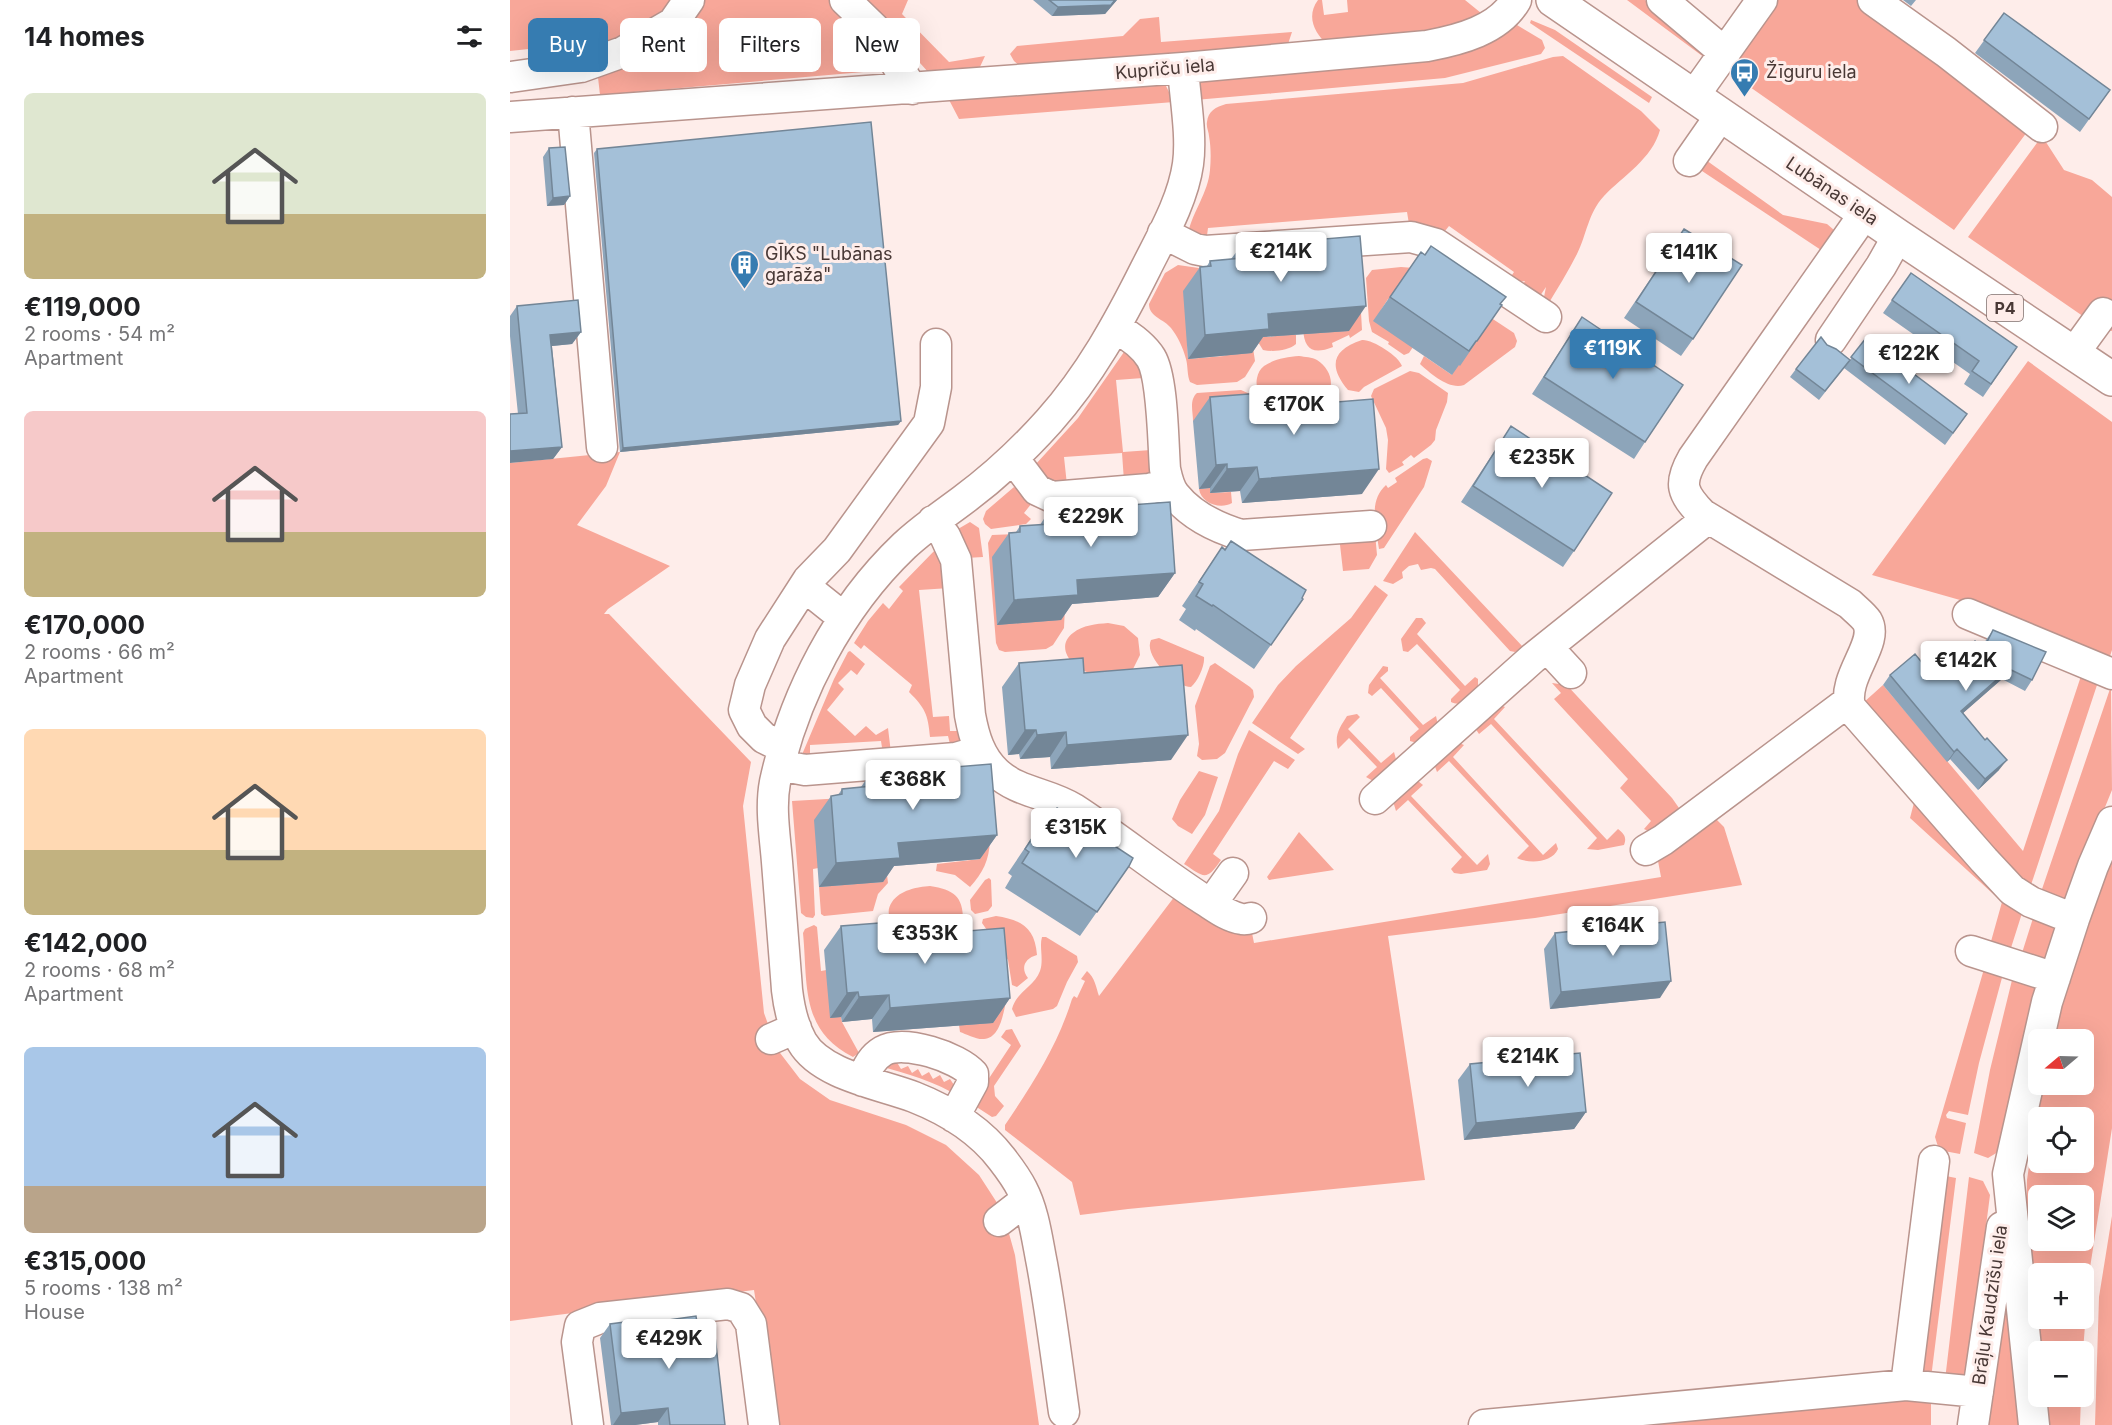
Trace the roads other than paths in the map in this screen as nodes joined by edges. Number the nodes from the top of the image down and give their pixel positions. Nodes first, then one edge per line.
1 (689, 0) edge
2 (845, 0) edge
3 (1516, 0) edge
4 (1553, 0) edge
5 (1662, 0) edge
6 (1762, 0) edge
7 (1874, 0) edge
8 (1725, 53) junction
9 (1183, 68) junction
10 (511, 77) edge
11 (912, 89) junction
12 (1693, 97) junction
13 (573, 112) junction
14 (1721, 116) junction
15 (515, 125) edge
16 (2042, 127) dead end
17 (1689, 161) dead end
18 (1865, 213) junction
19 (1163, 233) junction
20 (1898, 236) junction
21 (2103, 313) dead end
22 (1546, 317) dead end
23 (1116, 328) junction
24 (1831, 340) dead end
25 (936, 344) dead end
26 (2074, 353) junction
27 (2112, 379) edge
28 (602, 447) dead end
29 (1013, 458) junction
30 (1168, 484) junction
31 (1708, 518) junction
32 (933, 521) junction
33 (1371, 526) dead end
34 (814, 594) dead end
35 (1968, 614) dead end
36 (844, 618) junction
37 (1547, 647) junction
38 (1571, 673) dead end
39 (2112, 674) edge
40 (1849, 701) junction
41 (980, 751) junction
42 (782, 757) junction
43 (1375, 799) dead end
44 (2112, 822) edge
45 (1646, 850) dead end
46 (1233, 873) dead end
47 (1211, 904) junction
48 (1251, 918) dead end
49 (2074, 919) junction
50 (1971, 951) dead end
51 (2055, 978) junction
52 (862, 1081) junction
53 (954, 1117) junction
54 (1934, 1161) dead end
55 (2008, 1186) junction
56 (1026, 1200) junction
57 (999, 1221) dead end
58 (1906, 1385) junction
59 (1978, 1392) junction
60 (1064, 1412) dead end
61 (588, 1425) edge
62 (765, 1425) edge
63 (1484, 1425) edge
64 (1973, 1425) edge
65 (2034, 1425) edge

1 - 10 street
2 - 11 street
3 - 9 street, Kupriču iela
4 - 12 main road, Lubānas iela / P4
5 - 8 street
6 - 8 street
7 - 16 street
8 - 12 street
9 - 11 street, Kupriču iela
9 - 19 street
11 - 13 street, Kupriču iela
12 - 14 main road, Lubānas iela / P4
13 - 15 street, Kupriču iela
13 - 28 street
14 - 17 street
14 - 18 main road, Lubānas iela / P4
18 - 20 main road, Lubānas iela / P4
18 - 31 street
19 - 22 street
19 - 23 street
20 - 24 street
20 - 26 main road, Lubānas iela / P4
21 - 26 street
23 - 29 street
23 - 30 street
25 - 42 street
26 - 27 main road, Lubānas iela / P4
29 - 30 street
29 - 32 street
30 - 33 street
31 - 37 street
31 - 40 street
32 - 36 street
32 - 41 street
34 - 36 street
35 - 39 street
36 - 42 street
37 - 38 street
37 - 43 street
40 - 45 street
40 - 49 street
41 - 42 street
41 - 47 street
42 - 52 street
44 - 49 street, Brāļu Kaudzīšu iela
46 - 47 street
47 - 48 street
49 - 51 street, Brāļu Kaudzīšu iela
50 - 51 street
51 - 55 street, Brāļu Kaudzīšu iela
52 - 53 street
52 - 53 street
53 - 56 street
54 - 58 street
55 - 59 street, Brāļu Kaudzīšu iela
55 - 65 street, Brāļu Kaudzīšu iela
56 - 57 street
56 - 60 street
58 - 59 street
58 - 63 street
59 - 64 street, Brāļu Kaudzīšu iela
61 - 62 street

